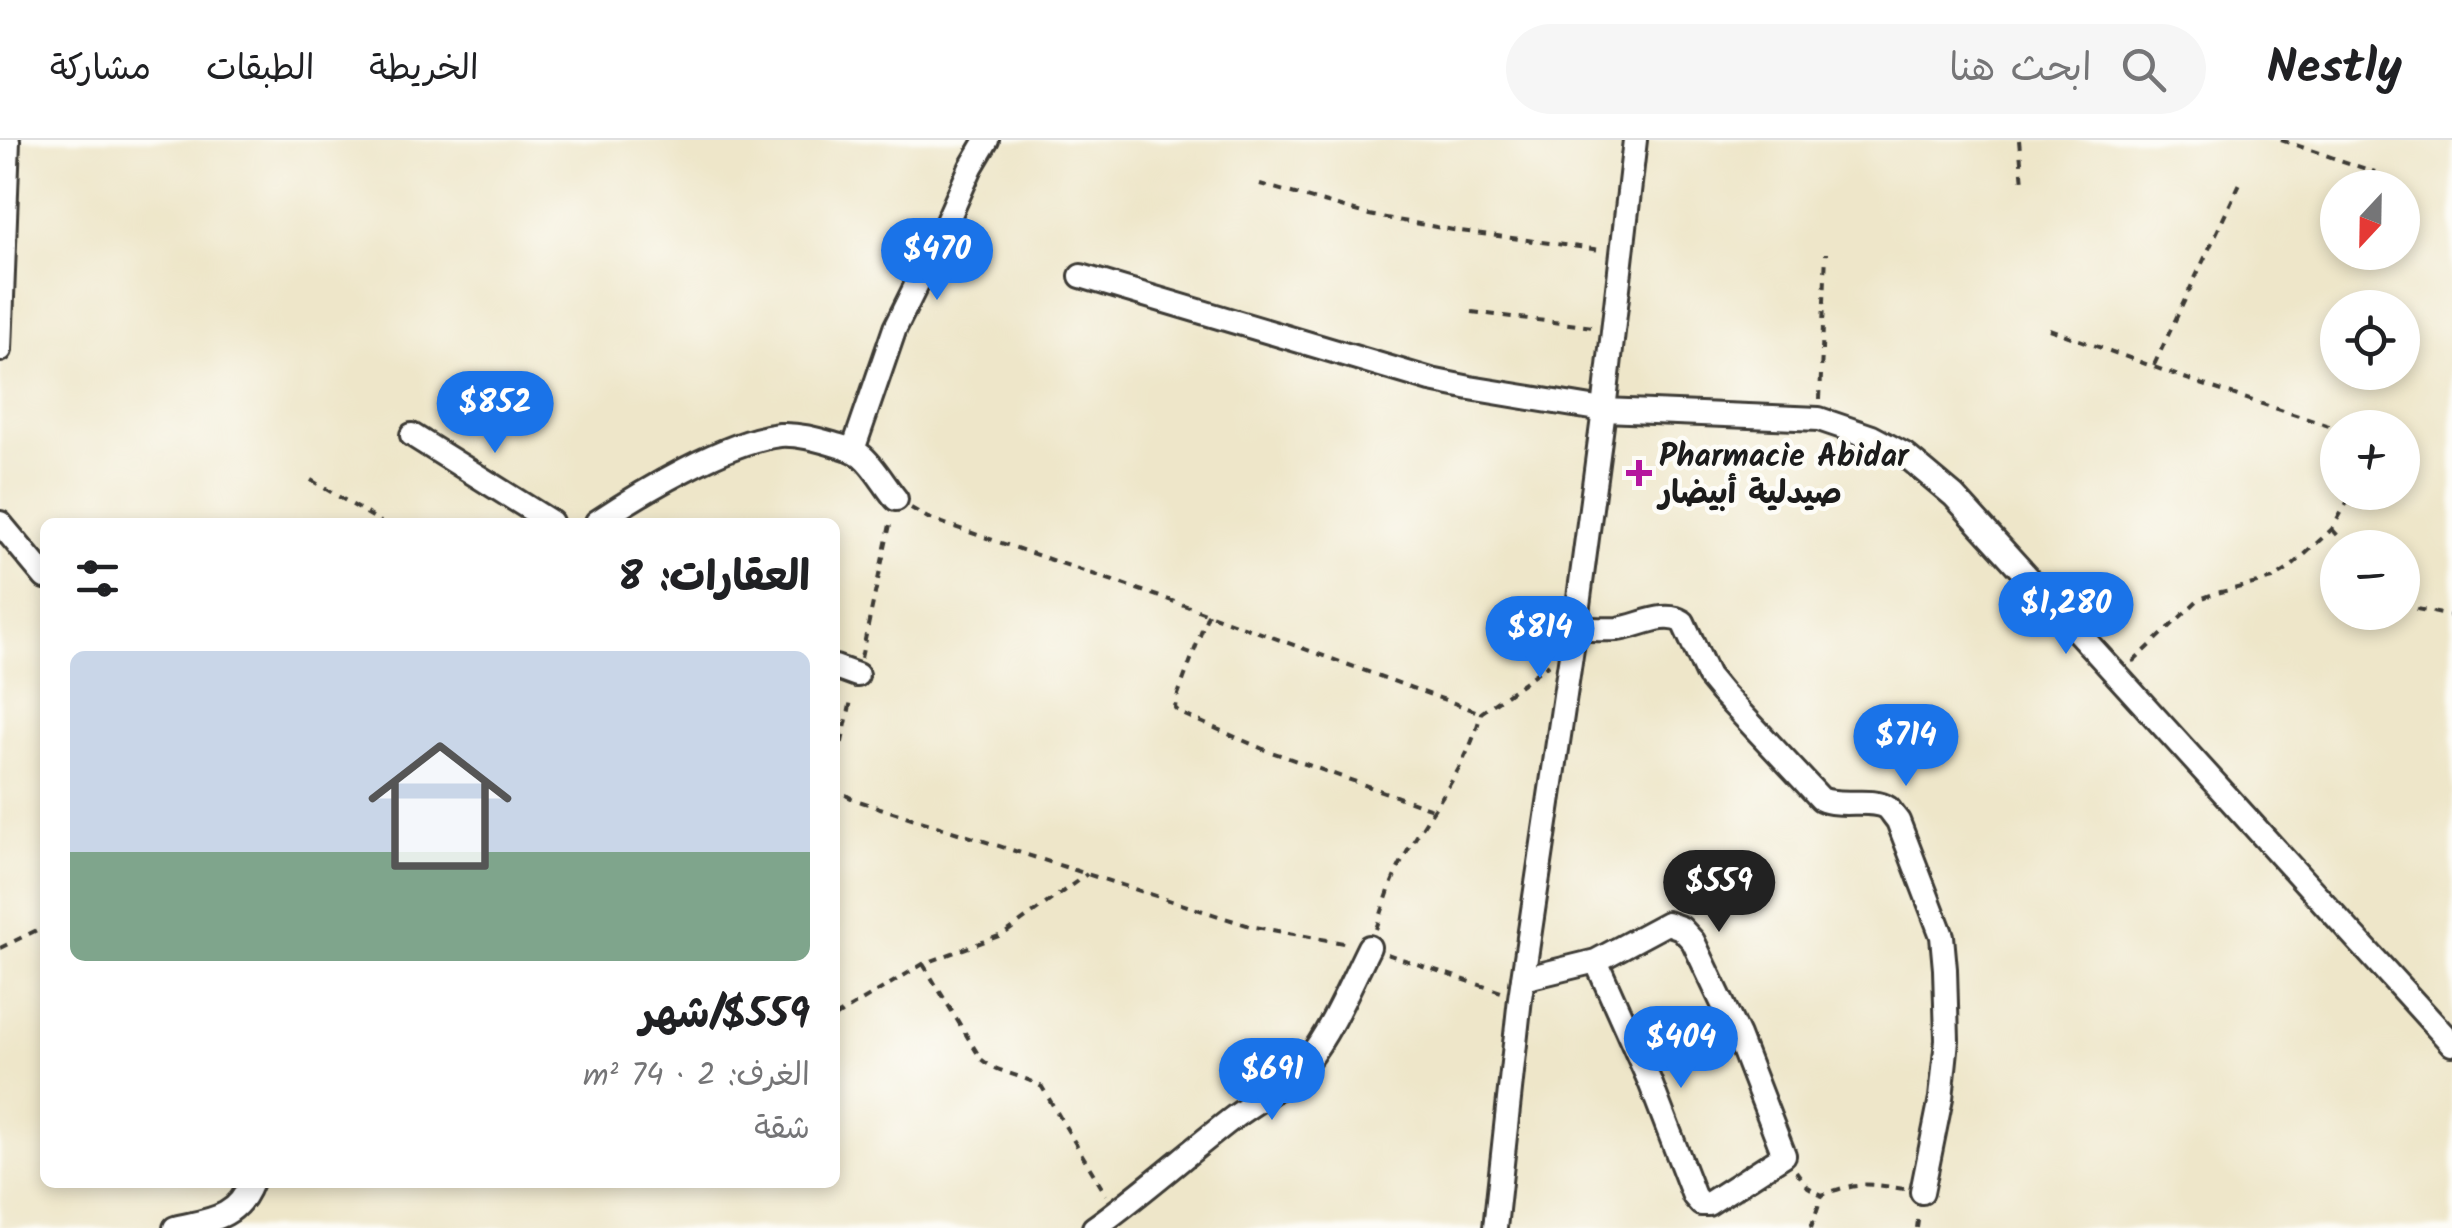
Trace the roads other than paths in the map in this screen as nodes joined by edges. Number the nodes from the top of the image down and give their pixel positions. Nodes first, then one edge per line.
1 (8, 140) edge
2 (987, 140) edge
3 (1635, 140) edge
4 (1081, 276) dead end
5 (0, 350) edge
6 (1604, 410) junction
7 (412, 435) dead end
8 (853, 450) junction
9 (896, 500) road end
10 (545, 518) edge
11 (603, 518) edge
12 (0, 522) edge
13 (40, 572) edge
14 (1575, 628) junction
15 (1369, 947) road end
16 (1596, 961) junction
17 (1522, 988) junction
18 (2452, 1044) edge
19 (248, 1188) edge
20 (1922, 1192) road end
21 (175, 1228) edge
22 (1094, 1228) edge
23 (1495, 1228) edge

1 - 5 street
2 - 8 street
3 - 6 street
4 - 6 street
6 - 14 street
6 - 18 street
7 - 10 street
8 - 9 street
8 - 11 street
12 - 13 street
14 - 17 street
14 - 20 street
15 - 22 street
16 - 16 street
16 - 17 street
17 - 23 street
19 - 21 street

